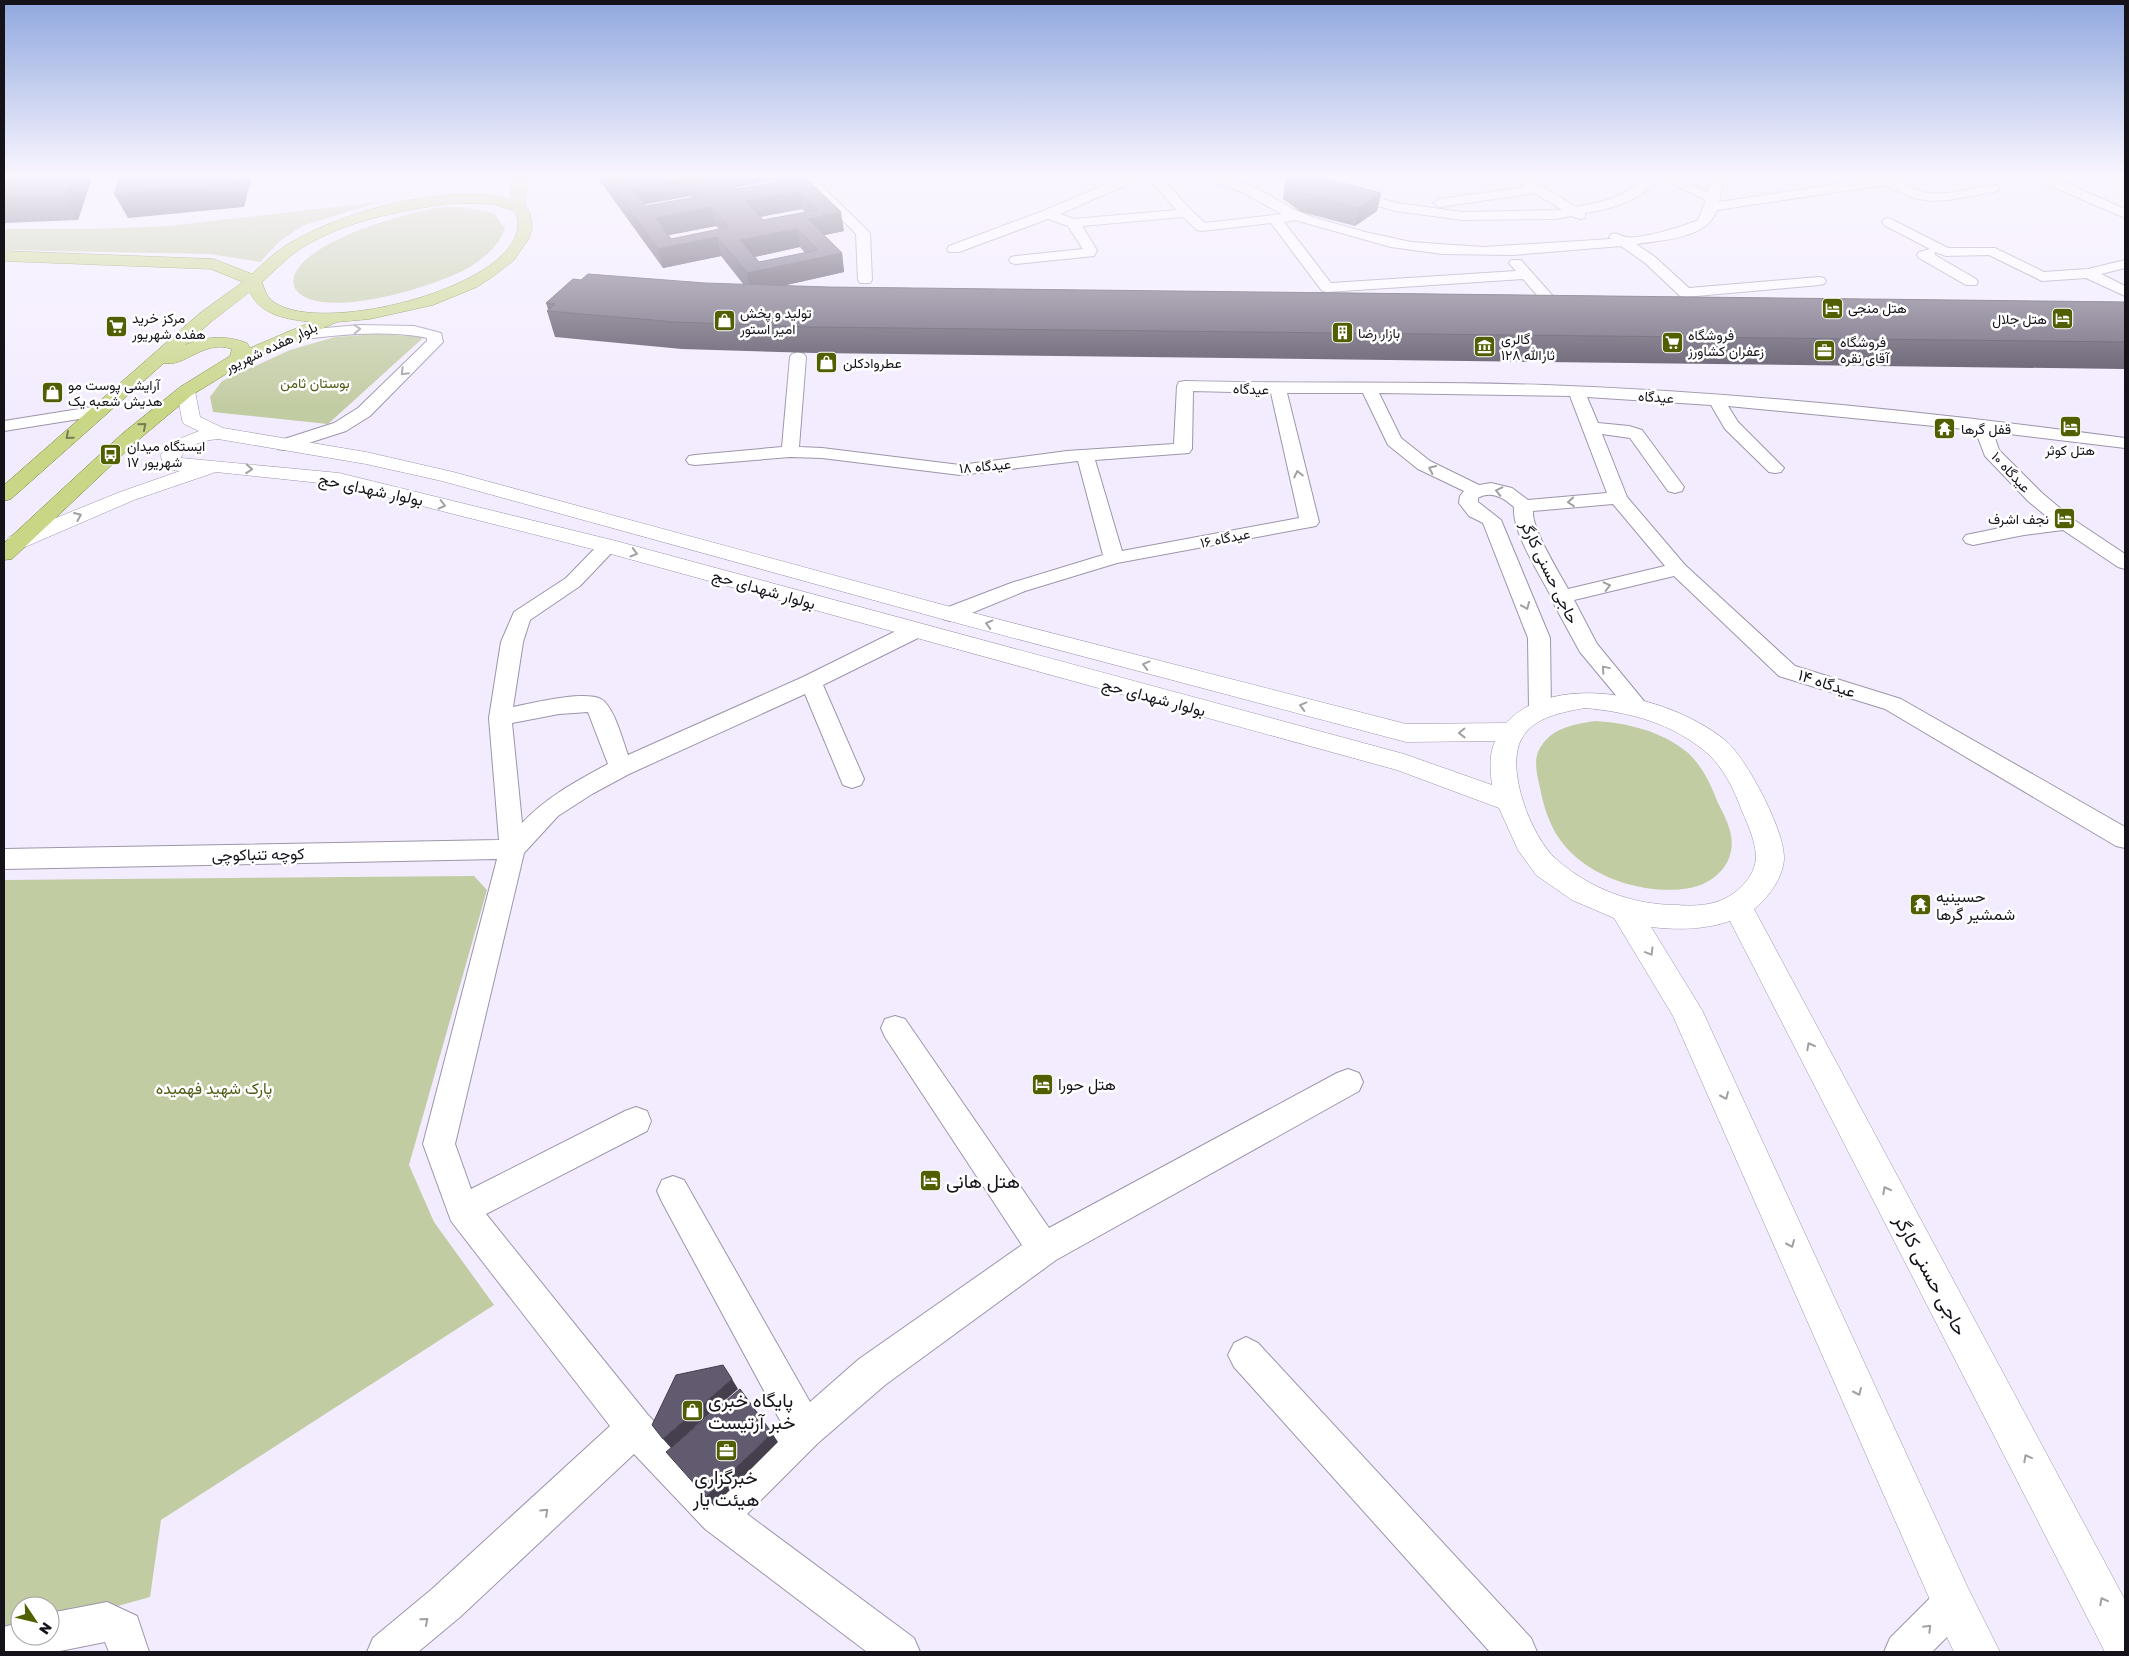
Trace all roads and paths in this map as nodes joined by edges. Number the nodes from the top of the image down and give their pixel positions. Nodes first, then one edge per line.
1 (285, 254) edge
2 (508, 254) edge
3 (864, 254) edge
4 (1075, 254) edge
5 (1302, 254) edge
6 (1508, 254) edge
7 (1642, 254) edge
8 (1929, 254) edge
9 (1997, 254) edge
10 (4, 256) edge
11 (1016, 260) dead end
12 (2125, 264) edge
13 (2088, 273) junction
14 (1525, 275) junction
15 (865, 280) dead end
16 (254, 281) junction
17 (1819, 281) dead end
18 (1971, 282) dead end
19 (2125, 292) edge
20 (1555, 307) edge
21 (336, 317) junction
22 (292, 336) junction
23 (798, 357) dead end
24 (238, 359) junction
25 (135, 379) junction
26 (1185, 386) joint
27 (1368, 387) junction
28 (1278, 389) junction
29 (186, 391) junction
30 (1577, 392) junction
31 (1718, 401) junction
32 (98, 410) junction
33 (1982, 425) junction
34 (4, 426) edge
35 (1590, 428) junction
36 (218, 433) junction
37 (2125, 443) edge
38 (284, 445) junction
39 (790, 452) junction
40 (1085, 455) junction
41 (695, 460) dead end
42 (214, 466) junction
43 (1775, 468) dead end
44 (1675, 487) dead end
45 (1476, 490) junction
46 (4, 495) edge
47 (1618, 498) junction
48 (1524, 506) junction
49 (2067, 524) junction
50 (1973, 539) dead end
51 (608, 546) junction
52 (10, 548) edge
53 (1114, 558) junction
54 (2125, 563) edge
55 (1678, 569) junction
56 (1560, 597) junction
57 (950, 614) junction
58 (914, 631) junction
59 (811, 682) junction
60 (1637, 706) junction
61 (1540, 709) junction
62 (500, 718) junction
63 (1511, 732) junction
64 (621, 768) junction
65 (852, 778) dead end
66 (1509, 802) junction
67 (2125, 839) edge
68 (512, 848) junction
69 (4, 858) edge
70 (1736, 906) junction
71 (1625, 910) junction
72 (895, 1028) dead end
73 (1348, 1082) dead end
74 (636, 1121) dead end
75 (673, 1191) dead end
76 (462, 1210) junction
77 (1044, 1249) junction
78 (1246, 1355) dead end
79 (634, 1428) junction
80 (805, 1430) junction
81 (718, 1516) junction
82 (1953, 1604) junction
83 (60, 1631) edge
84 (2125, 1645) edge
85 (129, 1652) edge
86 (387, 1652) edge
87 (900, 1652) edge
88 (1518, 1652) edge
89 (1904, 1652) edge
90 (1978, 1652) edge

1 - 16 main road
2 - 21 main road
3 - 15 street
4 - 11 street
5 - 14 street
6 - 14 street
7 - 17 street
8 - 18 street
9 - 13 street
10 - 16 main road
12 - 13 street
13 - 19 street
14 - 20 street
16 - 21 main road
16 - 25 main road
21 - 22 main road, بلوار هفده شهریور
22 - 24 main road, بلوار هفده شهریور
22 -> 38 street
23 - 39 street
24 - 25 main road
24 - 29 main road, بلوار هفده شهریور
25 - 32 main road
26 - 28 street, عیدگاه
26 - 40 street, عیدگاه ۱۸
27 - 28 street, عیدگاه
27 - 30 street, عیدگاه
45 -> 27 street
53 -> 28 street, عیدگاه ۱۶
29 - 36 street, بولوار شهدای حج
52 -> 29 main road, بلوار هفده شهریور
30 - 31 street, عیدگاه
30 - 35 street, عیدگاه ۱۴
31 - 33 street, عیدگاه
31 - 43 street
32 - 34 street
32 -> 46 main road
33 - 37 street, عیدگاه
33 - 49 street, عیدگاه ۱۰
35 - 44 street
35 - 47 street, عیدگاه ۱۴
36 - 38 street, بولوار شهدای حج
36 - 42 street
38 - 57 street, بولوار شهدای حج
39 - 40 street, عیدگاه ۱۸
39 - 41 street, عیدگاه ۱۸
40 - 53 street
42 -> 51 street, بولوار شهدای حج
52 -> 42 street, بولوار شهدای حج
48 -> 45 street, حاجی حسنی کارگر
45 -> 61 street, حاجی حسنی کارگر
47 -> 48 street
47 - 55 street, عیدگاه ۱۴
48 - 56 street, حاجی حسنی کارگر
49 - 50 street
49 - 54 street, عیدگاه ۱۰
51 -> 58 street, بولوار شهدای حج
51 - 62 street
53 - 57 street, عیدگاه ۱۶
56 -> 55 street
55 - 67 street, عیدگاه ۱۴
60 -> 56 street, حاجی حسنی کارگر
63 -> 57 street, بولوار شهدای حج
58 - 59 street
58 - 66 street, بولوار شهدای حج
59 - 64 street
59 - 65 street
60 - 61 street
60 - 70 street
61 - 63 street
62 - 64 street
62 - 68 street
63 - 66 street
64 - 68 street
66 - 71 street
68 - 69 street, کوچه تنباکوچی
68 - 76 street
70 - 71 street
84 -> 70 street, حاجی حسنی کارگر
71 -> 82 street
72 - 77 street
73 - 77 street
74 - 76 street
75 - 80 street
76 - 79 street
77 - 80 street
78 - 88 street
79 - 81 street
86 -> 79 street
80 - 81 street
81 - 87 street
89 -> 82 street
82 - 90 street
83 - 85 street

